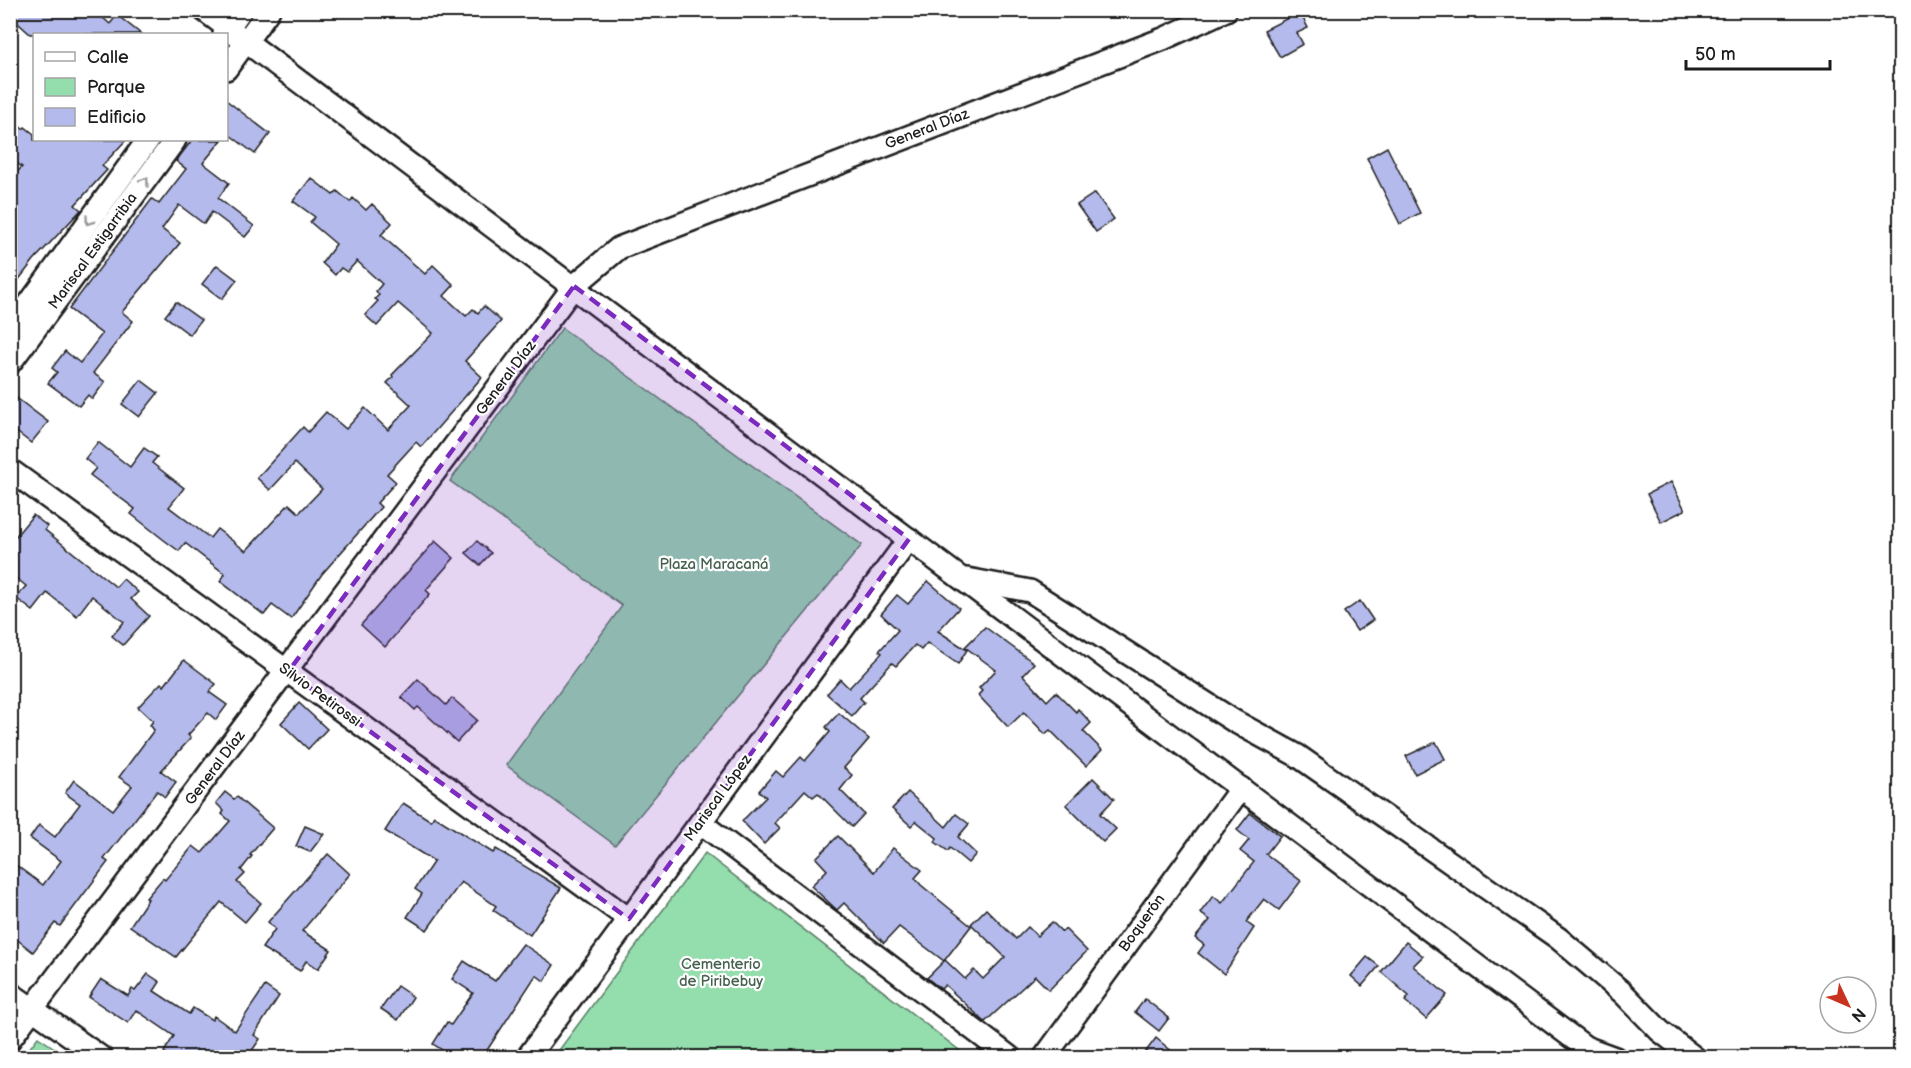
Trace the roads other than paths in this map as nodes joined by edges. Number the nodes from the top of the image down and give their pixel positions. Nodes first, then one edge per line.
1 (204, 10) edge
2 (241, 10) edge
3 (269, 10) edge
4 (1226, 10) edge
5 (226, 31) edge
6 (246, 42) junction
7 (228, 66) edge
8 (147, 141) edge
9 (174, 141) edge
10 (574, 286) junction
11 (10, 330) edge
12 (10, 363) edge
13 (10, 470) edge
14 (909, 539) junction
15 (962, 578) junction
16 (288, 672) junction
17 (1241, 788) junction
18 (700, 822) junction
19 (629, 919) junction
20 (10, 993) edge
21 (33, 1008) junction
22 (10, 1039) edge
23 (1582, 1052) edge
24 (102, 1058) edge
25 (528, 1058) edge
26 (1011, 1058) edge
27 (1044, 1058) edge
28 (1615, 1058) edge
29 (1695, 1058) edge

1 - 5 street
2 - 5 street
3 - 6 street
4 - 10 street, General Díaz
5 - 6 street
6 - 7 street
6 - 10 street
8 -> 11 street
12 -> 9 street, Mariscal Estigarribia
10 - 14 street
10 - 16 street, General Díaz
13 - 16 street, Silvio Petirossi
14 - 15 street
14 - 18 street, Mariscal López
15 - 17 street
15 - 29 street
16 - 19 street, Silvio Petirossi
16 - 21 street, General Díaz
17 - 23 street
17 - 27 street, Boquerón
18 - 19 street, Mariscal López
18 - 26 street
19 - 25 street, Mariscal López
20 - 21 street
21 - 22 street, General Díaz
21 - 24 street
23 - 28 street

